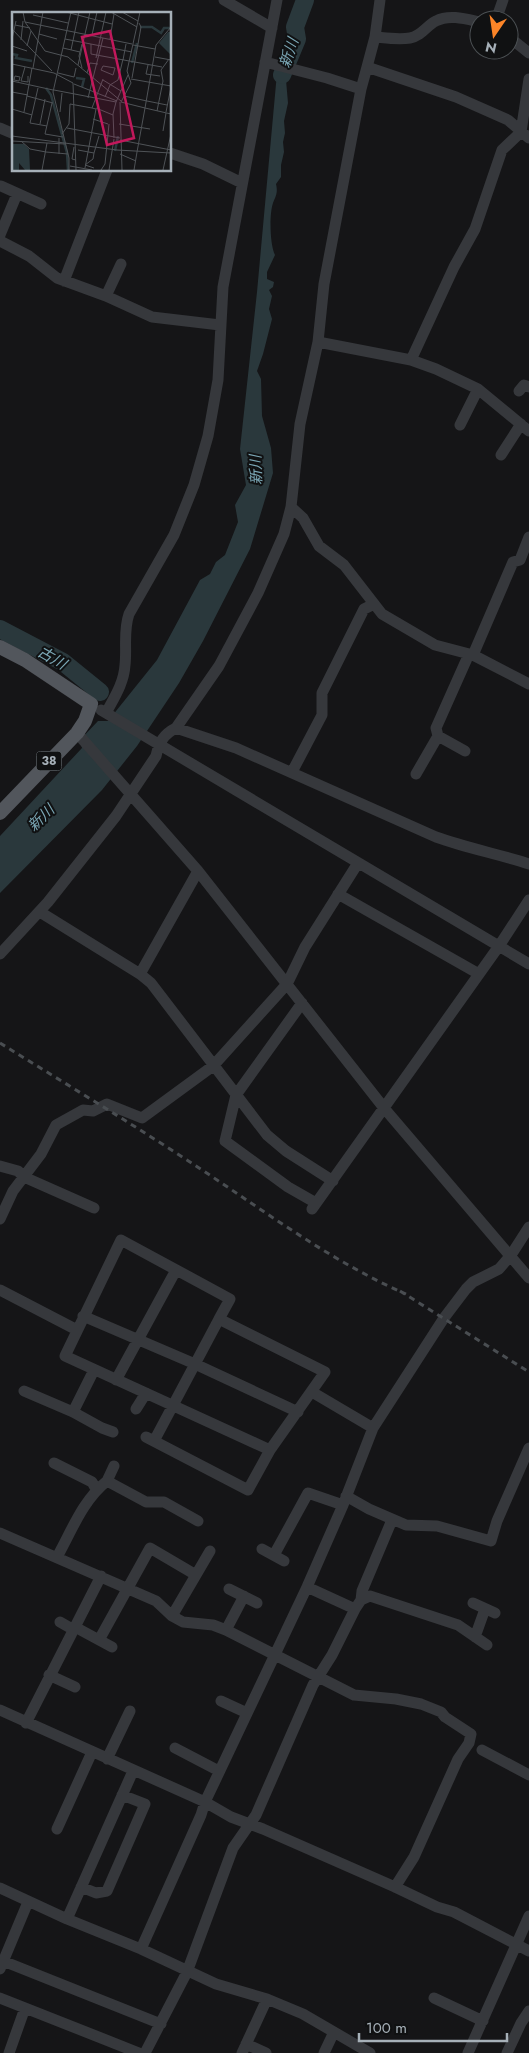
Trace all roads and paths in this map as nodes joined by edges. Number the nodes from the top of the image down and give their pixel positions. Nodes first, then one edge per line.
1 (224, 0) edge
2 (277, 0) edge
3 (380, 0) edge
4 (469, 20) edge
5 (272, 28) junction
6 (375, 37) junction
7 (519, 45) edge
8 (529, 53) edge
9 (265, 62) junction
10 (368, 67) junction
11 (529, 80) edge
12 (361, 89) junction
13 (0, 128) edge
14 (12, 133) edge
15 (525, 135) edge
16 (171, 153) edge
17 (107, 171) edge
18 (242, 183) junction
19 (1, 186) edge
20 (17, 194) junction
21 (41, 204) dead end
22 (0, 235) edge
23 (0, 241) edge
24 (121, 264) dead end
25 (64, 281) junction
26 (106, 296) junction
27 (220, 325) junction
28 (318, 342) junction
29 (411, 360) junction
30 (478, 389) junction
31 (460, 425) dead end
32 (526, 427) edge
33 (501, 455) dead end
34 (291, 508) junction
35 (529, 537) edge
36 (374, 604) junction
37 (0, 647) edge
38 (471, 655) junction
39 (529, 684) edge
40 (102, 711) junction
41 (176, 728) junction
42 (79, 735) junction
43 (438, 736) junction
44 (159, 745) junction
45 (465, 751) dead end
46 (292, 772) junction
47 (416, 774) dead end
48 (130, 794) junction
49 (1, 811) edge
50 (358, 863) junction
51 (529, 864) edge
52 (198, 870) junction
53 (338, 894) junction
54 (529, 900) edge
55 (40, 912) junction
56 (499, 946) junction
57 (0, 954) edge
58 (529, 964) edge
59 (140, 974) junction
60 (479, 974) junction
61 (288, 984) junction
62 (302, 1003) junction
63 (213, 1066) junction
64 (236, 1095) junction
65 (384, 1108) junction
66 (0, 1166) edge
67 (24, 1177) junction
68 (333, 1181) junction
69 (94, 1208) dead end
70 (0, 1219) edge
71 (529, 1227) edge
72 (511, 1255) junction
73 (176, 1270) junction
74 (529, 1278) edge
75 (0, 1290) edge
76 (83, 1316) junction
77 (219, 1319) junction
78 (77, 1330) junction
79 (139, 1340) junction
80 (195, 1364) junction
81 (94, 1370) junction
82 (116, 1380) junction
83 (24, 1391) dead end
84 (312, 1392) junction
85 (146, 1393) junction
86 (172, 1405) junction
87 (136, 1409) dead end
88 (73, 1412) junction
89 (298, 1412) junction
90 (373, 1428) junction
91 (114, 1432) dead end
92 (529, 1448) edge
93 (270, 1450) junction
94 (54, 1463) dead end
95 (114, 1466) dead end
96 (107, 1481) junction
97 (96, 1489) junction
98 (345, 1501) junction
99 (392, 1520) junction
100 (198, 1521) dead end
101 (0, 1533) edge
102 (262, 1549) dead end
103 (210, 1551) dead end
104 (58, 1557) junction
105 (196, 1575) junction
106 (101, 1576) junction
107 (307, 1587) junction
108 (128, 1588) junction
109 (229, 1589) dead end
110 (244, 1596) junction
111 (257, 1603) dead end
112 (473, 1603) dead end
113 (358, 1605) junction
114 (172, 1616) junction
115 (60, 1622) dead end
116 (75, 1628) junction
117 (226, 1630) junction
118 (475, 1637) junction
119 (99, 1640) junction
120 (487, 1646) dead end
121 (112, 1648) dead end
122 (275, 1655) junction
123 (48, 1671) junction
124 (318, 1677) junction
125 (75, 1687) dead end
126 (221, 1701) dead end
127 (0, 1710) edge
128 (130, 1711) dead end
129 (247, 1713) junction
130 (26, 1723) junction
131 (175, 1748) dead end
132 (482, 1750) dead end
133 (92, 1752) junction
134 (106, 1759) junction
135 (133, 1771) junction
136 (220, 1771) junction
137 (529, 1775) edge
138 (122, 1795) junction
139 (205, 1802) junction
140 (249, 1825) junction
141 (57, 1829) dead end
142 (396, 1886) junction
143 (81, 1887) junction
144 (0, 1888) edge
145 (28, 1902) junction
146 (529, 1916) edge
147 (67, 1919) junction
148 (516, 1945) junction
149 (141, 1949) junction
150 (529, 1951) edge
151 (2, 1961) edge
152 (187, 1972) junction
153 (0, 1998) edge
154 (434, 1998) dead end
155 (267, 1999) junction
156 (25, 2008) junction
157 (527, 2018) edge
158 (483, 2021) junction
159 (160, 2024) junction
160 (334, 2032) junction
161 (244, 2049) edge
162 (9, 2053) edge
163 (138, 2053) edge
164 (145, 2053) edge
165 (266, 2053) edge
166 (324, 2053) edge
167 (370, 2053) edge
168 (468, 2053) edge
169 (507, 2053) edge

1 - 5 street
2 - 5 street
3 - 6 street
4 - 6 street
5 - 9 street
6 - 10 street
7 - 8 street
9 - 12 street
9 - 18 street
10 - 12 street
10 - 15 street
11 - 15 street
12 - 28 street
13 - 14 street
15 - 29 street
16 - 18 street
17 - 25 street
18 - 27 street
19 - 20 street
20 - 21 street
20 - 22 street
23 - 25 street
24 - 26 street
25 - 26 street
26 - 27 street
27 - 40 street
28 - 29 street
28 - 34 street
29 - 30 street
30 - 31 street
30 - 32 street
32 - 33 street
34 - 36 street
34 - 41 street
35 - 38 street
36 - 38 street
36 - 46 street
37 - 40 main road
38 - 39 street
38 - 43 street
40 - 42 main road, 38
40 - 44 street
41 - 44 street
41 - 46 street
42 - 48 street
42 - 49 main road, 38
43 - 45 street
43 - 47 street
44 - 48 street
44 - 50 street
46 - 51 street
48 - 52 street
48 - 55 street
50 - 53 street
50 - 56 street
52 - 59 street
52 - 61 street
53 - 60 street
53 - 61 street
54 - 56 street
55 - 57 street
55 - 59 street
56 - 58 street
56 - 60 street
59 - 63 street
60 - 65 street
61 - 62 street
61 - 63 street
62 - 64 street
62 - 65 street
63 - 64 street
63 - 67 street
64 - 68 street
64 - 68 street
65 - 68 street
65 - 72 street
66 - 67 street
67 - 69 street
67 - 70 street
71 - 72 street
72 - 74 street
72 - 90 street
73 - 76 street
73 - 77 street
73 - 79 street
75 - 78 street
76 - 78 street
76 - 79 street
77 - 80 street
77 - 84 street
78 - 81 street
79 - 80 street
79 - 82 street
80 - 86 street
80 - 89 street
81 - 82 street
81 - 88 street
82 - 85 street
83 - 88 street
84 - 89 street
84 - 90 street
85 - 86 street
85 - 87 street
86 - 93 street
86 - 93 street
88 - 91 street
89 - 93 street
90 - 98 street
92 - 99 street
94 - 97 street
95 - 96 street
96 - 97 street
96 - 100 street
97 - 104 street
98 - 99 street
98 - 102 street
98 - 107 street
99 - 113 street
101 - 104 street
103 - 105 street
104 - 106 street
105 - 108 street
105 - 114 street
106 - 108 street
106 - 116 street
107 - 113 street
107 - 122 street
108 - 114 street
108 - 119 street
109 - 110 street
110 - 111 street
110 - 117 street
112 - 118 street
113 - 118 street
113 - 124 street
114 - 117 street
115 - 116 street
116 - 119 street
116 - 123 street
117 - 122 street
118 - 120 street
119 - 121 street
122 - 124 street
122 - 129 street
123 - 125 street
123 - 130 street
124 - 140 street
124 - 142 street
126 - 129 street
127 - 130 street
128 - 134 street
129 - 136 street
130 - 133 street
131 - 136 street
132 - 137 street
133 - 134 street
133 - 141 street
134 - 135 street
135 - 138 street
135 - 139 street
136 - 139 street
138 - 143 street
138 - 143 street
139 - 140 street
139 - 149 street
140 - 142 street
140 - 152 street
142 - 148 street
143 - 147 street
144 - 145 street
145 - 147 street
145 - 151 street
146 - 148 street
147 - 149 street
148 - 150 street
148 - 158 street
149 - 152 street
151 - 159 street
152 - 155 street
152 - 159 street
153 - 156 street
154 - 158 street
155 - 160 street
155 - 161 street
156 - 162 street
156 - 163 street
157 - 169 street
158 - 168 street
159 - 164 street
160 - 166 street
160 - 167 street
161 - 165 street

